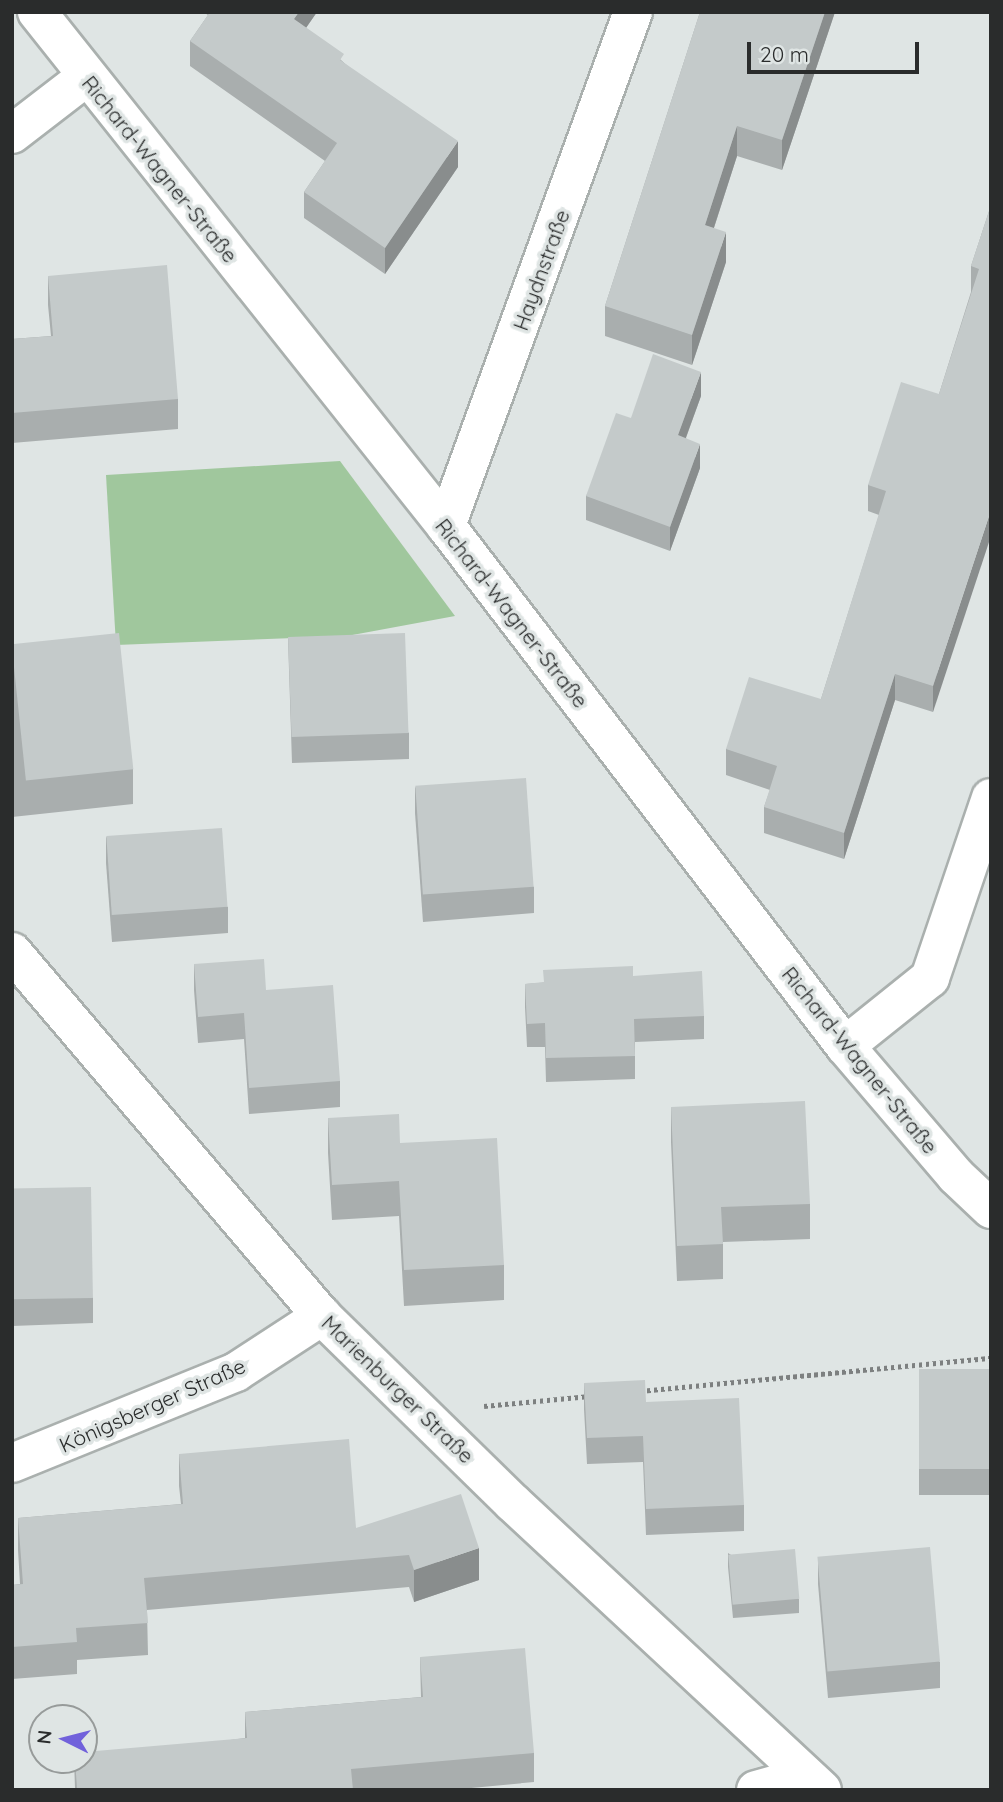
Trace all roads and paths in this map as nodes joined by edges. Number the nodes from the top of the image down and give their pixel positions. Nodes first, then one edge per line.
1 (37, 12) edge
2 (633, 12) edge
3 (86, 77) junction
4 (12, 134) edge
5 (446, 526) junction
6 (991, 798) edge
7 (12, 952) edge
8 (845, 1046) junction
9 (991, 1209) edge
10 (322, 1316) junction
11 (991, 1358) edge
12 (634, 1391) edge
13 (593, 1395) edge
14 (428, 1415) junction
15 (12, 1463) edge
16 (814, 1783) edge
17 (756, 1790) edge

1 - 3 street, Richard-Wagner-Straße
2 - 5 street, Haydnstraße
3 - 4 street
3 - 5 street, Richard-Wagner-Straße
5 - 8 street, Richard-Wagner-Straße
6 - 8 street
7 - 10 street, Marienburger Straße
8 - 9 street, Richard-Wagner-Straße
10 - 14 street, Marienburger Straße
10 - 15 street, Königsberger Straße
11 - 12 path
13 - 14 path
14 - 16 street, Marienburger Straße
16 - 17 street

